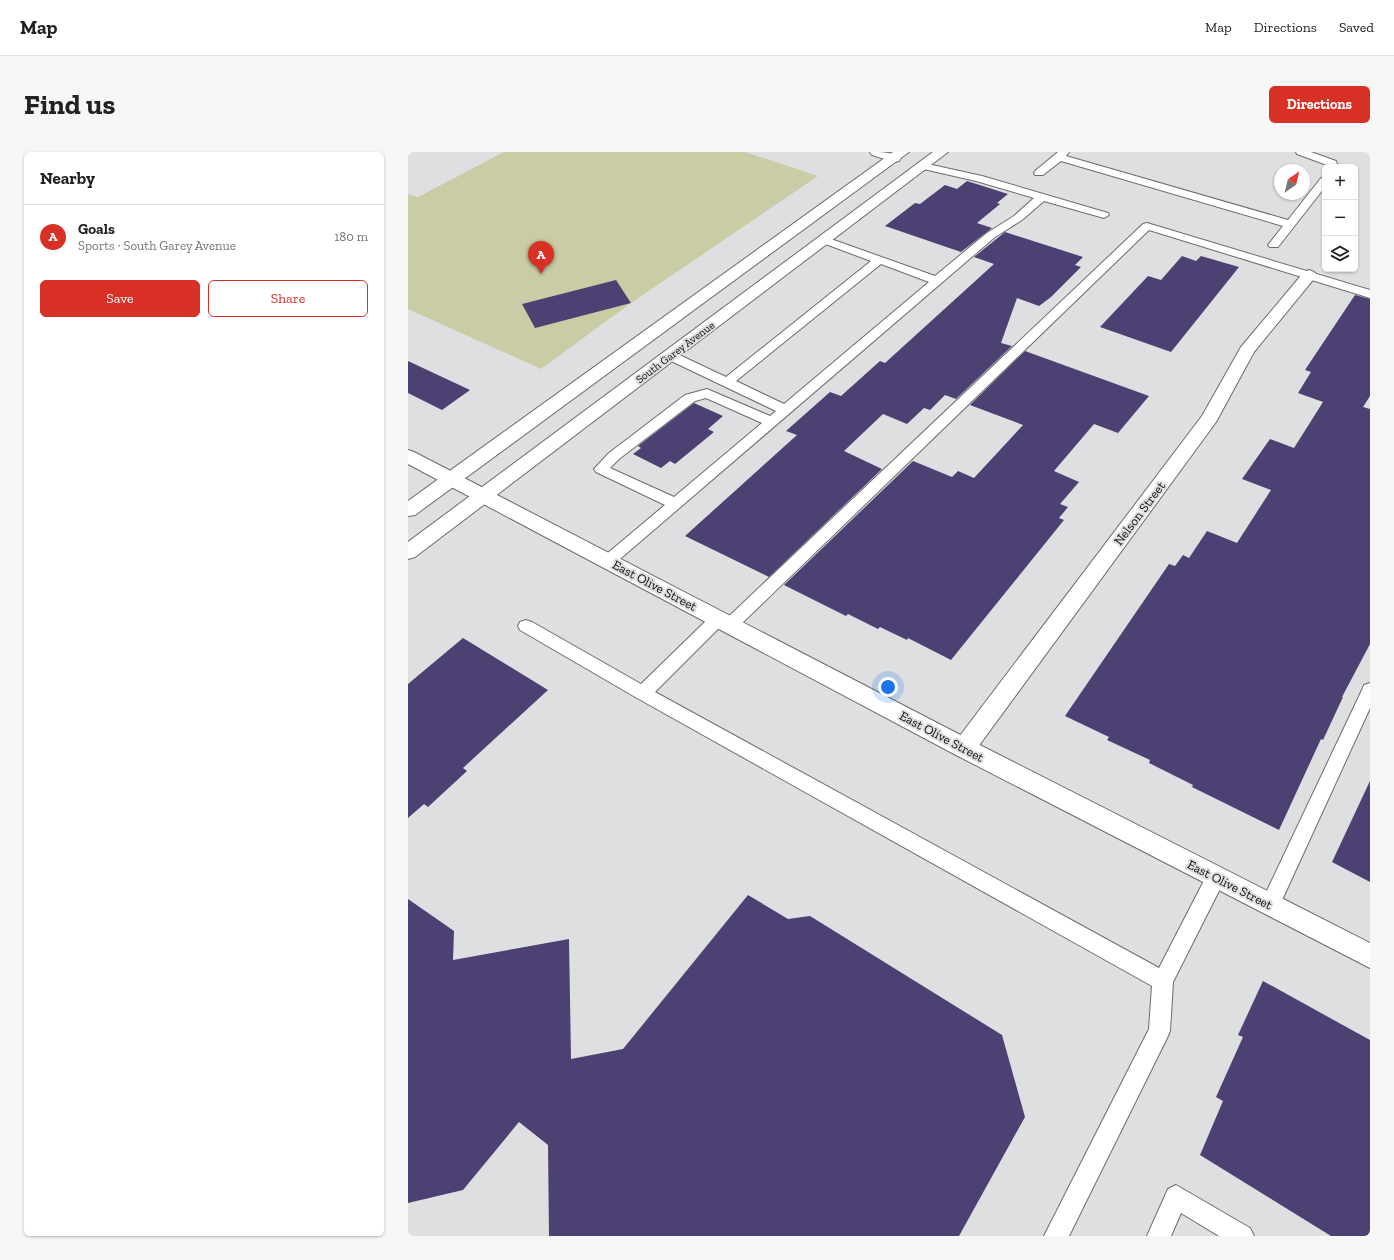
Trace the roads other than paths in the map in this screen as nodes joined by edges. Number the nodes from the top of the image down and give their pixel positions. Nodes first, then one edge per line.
1 (877, 152) edge
2 (916, 152) edge
3 (941, 152) edge
4 (1301, 152) edge
5 (898, 155) edge
6 (1062, 155) edge
7 (1332, 164) edge
8 (923, 166) junction
9 (1039, 174) dead end
10 (1322, 184) edge
11 (888, 192) junction
12 (1042, 197) junction
13 (1104, 215) dead end
14 (1289, 224) junction
15 (824, 240) junction
16 (1274, 245) dead end
17 (878, 260) junction
18 (1309, 275) junction
19 (937, 281) junction
20 (1370, 294) edge
21 (671, 356) junction
22 (727, 382) junction
23 (786, 410) junction
24 (771, 422) junction
25 (408, 456) edge
26 (451, 478) junction
27 (483, 495) junction
28 (676, 504) junction
29 (408, 510) edge
30 (408, 552) edge
31 (608, 561) junction
32 (724, 622) junction
33 (526, 626) dead end
34 (1370, 690) edge
35 (643, 693) junction
36 (964, 748) junction
37 (1216, 877) junction
38 (1270, 905) junction
39 (1370, 956) edge
40 (1163, 981) junction
41 (1056, 1236) edge
42 (1159, 1236) edge
43 (1242, 1236) edge

1 - 5 main road
2 - 8 main road
3 - 8 main road, South Garey Avenue
4 - 7 lane
5 - 11 main road
5 - 26 main road
6 - 9 lane
6 - 14 lane
8 - 11 main road, South Garey Avenue
8 - 12 lane
10 - 14 lane
11 - 15 main road, South Garey Avenue
12 - 13 lane
12 - 19 lane
14 - 16 lane
15 - 17 lane
15 - 21 main road, South Garey Avenue
17 - 19 lane
17 - 22 lane
18 - 20 lane
18 - 32 lane
18 - 36 main road, Nelson Street
19 - 23 lane
21 - 22 lane
21 - 27 main road, South Garey Avenue
22 - 23 lane
23 - 24 lane
24 - 28 lane
24 - 28 lane
25 - 26 main road, East Olive Street
26 - 27 main road, East Olive Street
26 - 29 main road
27 - 30 main road, South Garey Avenue
27 - 31 main road, East Olive Street
28 - 31 lane
31 - 32 main road, East Olive Street
32 - 35 lane
32 - 36 main road, East Olive Street
33 - 35 lane
34 - 38 lane
35 - 40 lane
36 - 37 main road, East Olive Street
37 - 38 main road, East Olive Street
37 - 40 lane
38 - 39 main road, East Olive Street
40 - 41 lane
42 - 43 lane

